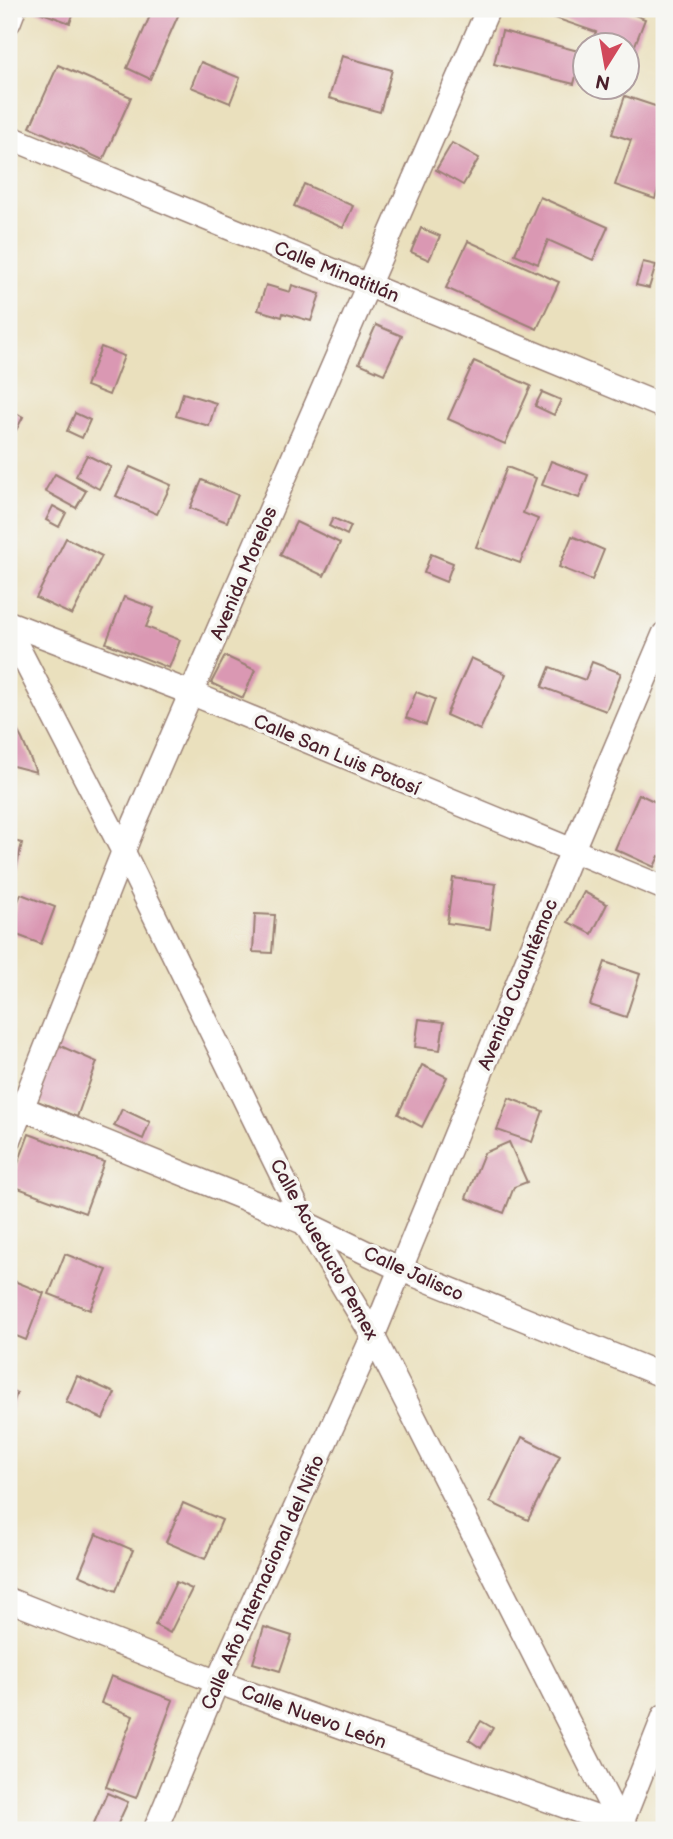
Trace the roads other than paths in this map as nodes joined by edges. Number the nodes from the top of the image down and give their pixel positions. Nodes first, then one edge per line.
1 (14, 9) edge
2 (488, 9) edge
3 (9, 22) edge
4 (9, 137) edge
5 (368, 284) junction
6 (664, 407) edge
7 (9, 623) edge
8 (9, 631) edge
9 (664, 634) edge
10 (191, 693) junction
11 (123, 850) junction
12 (572, 851) junction
13 (664, 888) edge
14 (16, 1105) edge
15 (9, 1141) edge
16 (305, 1223) junction
17 (400, 1269) junction
18 (373, 1336) junction
19 (664, 1376) edge
20 (9, 1600) edge
21 (217, 1682) junction
22 (664, 1716) edge
23 (624, 1829) edge
24 (155, 1830) edge

1 - 3 street
2 - 5 street, Avenida Morelos
4 - 5 street, Calle Minatitlán
5 - 6 street, Calle Minatitlán
5 - 10 street, Avenida Morelos
7 - 10 street, Calle San Luis Potosí
8 - 11 street, Calle Acueducto Pemex
9 - 12 street, Avenida Cuauhtémoc
10 - 11 street, Avenida Morelos
10 - 12 street, Calle San Luis Potosí
11 - 14 street, Avenida Morelos
11 - 16 street, Calle Acueducto Pemex
12 - 13 street, Calle San Luis Potosí
12 - 17 street, Avenida Cuauhtémoc
14 - 15 street, Avenida Morelos
14 - 16 street, Calle Jalisco
16 - 17 street, Calle Jalisco
16 - 18 street, Calle Acueducto Pemex
17 - 18 street, Avenida Cuauhtémoc
17 - 19 street, Calle Jalisco
18 - 21 street, Calle Año Internacional del Niño
18 - 23 street, Calle Acueducto Pemex
20 - 21 street, Calle Nuevo León
21 - 23 street, Calle Nuevo León
21 - 24 street, Calle Año Internacional del Niño
22 - 23 street

